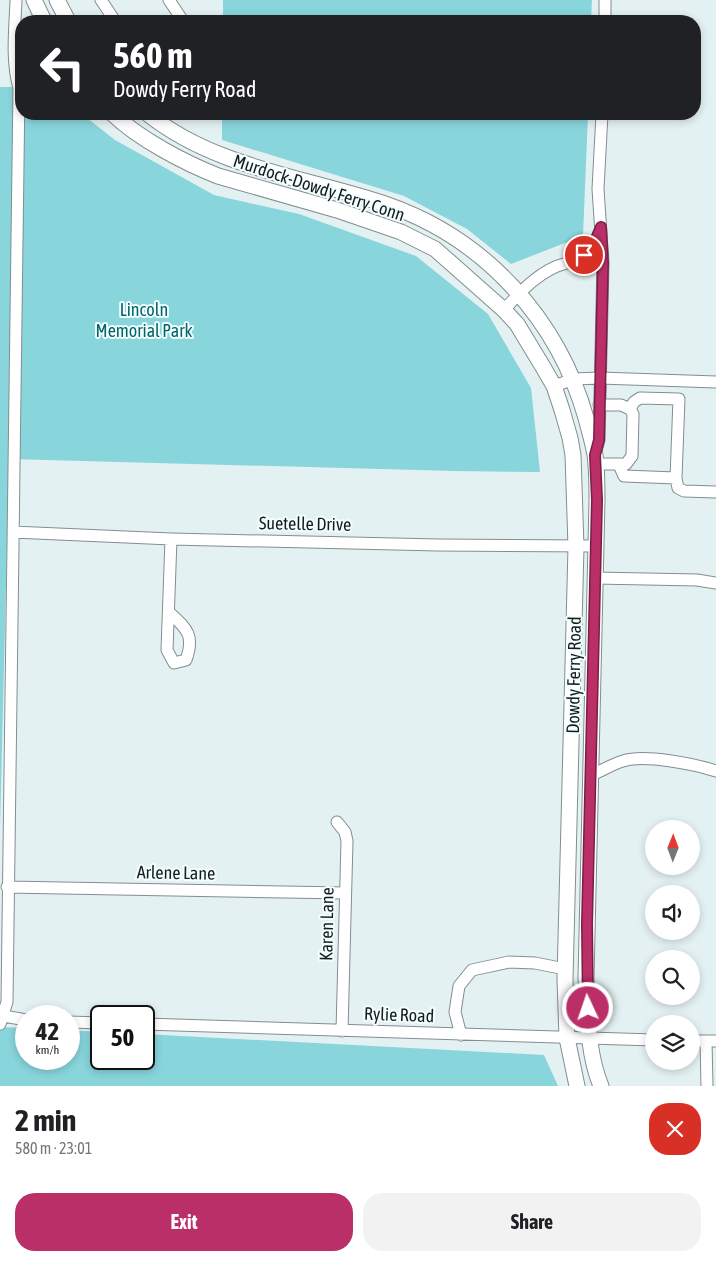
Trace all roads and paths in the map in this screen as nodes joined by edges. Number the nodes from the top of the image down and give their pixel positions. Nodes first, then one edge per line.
1 (16, 0) edge
2 (34, 0) edge
3 (57, 0) edge
4 (101, 0) edge
5 (169, 0) edge
6 (605, 0) edge
7 (17, 15) edge
8 (41, 15) edge
9 (63, 15) edge
10 (111, 15) edge
11 (179, 15) edge
12 (605, 15) edge
13 (19, 120) edge
14 (119, 120) edge
15 (156, 120) edge
16 (602, 120) edge
17 (309, 182) junction
18 (303, 200) junction
19 (601, 227) junction
20 (574, 263) junction
21 (603, 263) junction
22 (518, 293) junction
23 (504, 310) junction
24 (600, 378) junction
25 (574, 379) junction
26 (716, 382) edge
27 (554, 386) junction
28 (599, 405) junction
29 (630, 409) junction
30 (595, 460) junction
31 (619, 465) junction
32 (676, 478) junction
33 (716, 492) edge
34 (13, 532) junction
35 (171, 539) junction
36 (576, 546) junction
37 (595, 546) junction
38 (595, 578) junction
39 (716, 583) edge
40 (169, 612) dead end
41 (716, 771) edge
42 (590, 775) junction
43 (336, 822) dead end
44 (569, 823) junction
45 (590, 824) junction
46 (7, 887) junction
47 (345, 893) junction
48 (565, 970) junction
49 (2, 1020) edge
50 (15, 1020) edge
51 (155, 1024) edge
52 (342, 1031) junction
53 (461, 1035) junction
54 (568, 1038) junction
55 (589, 1038) junction
56 (645, 1040) edge
57 (711, 1041) edge
58 (577, 1086) edge
59 (601, 1086) edge
60 (707, 1086) edge

1 - 7 street
2 - 8 main road
3 - 9 main road
4 - 10 street
5 - 11 street
6 - 12 street
13 - 34 street
14 - 18 main road, Murdock-Dowdy Ferry Conn
15 - 17 main road, Murdock-Dowdy Ferry Conn
16 - 19 street, Dowdy Ferry Road
17 - 18 main road
17 - 22 main road, Murdock-Dowdy Ferry Conn
18 - 23 main road, Murdock-Dowdy Ferry Conn
19 - 20 street
19 - 21 street, Dowdy Ferry Road
20 - 21 street
20 - 22 street
21 - 24 street, Dowdy Ferry Road
22 - 23 street
22 - 25 main road, Murdock-Dowdy Ferry Conn
23 - 27 main road, Murdock-Dowdy Ferry Conn
24 - 25 street
24 - 26 street
24 - 28 street, Dowdy Ferry Road
25 - 27 street
25 - 30 main road, Murdock-Dowdy Ferry Conn
27 - 36 main road, Dowdy Ferry Road
28 - 29 street
28 - 30 street, Dowdy Ferry Road
29 - 31 street
29 - 32 street
30 - 31 street
30 - 37 main road, Dowdy Ferry Road
31 - 32 street
32 - 33 street
34 - 35 street, Suetelle Drive
34 - 46 street
35 - 36 street, Suetelle Drive
35 - 40 street
36 - 37 street, Suetelle Drive
36 - 44 main road, Dowdy Ferry Road
37 - 38 main road, Dowdy Ferry Road
38 - 39 street
38 - 42 main road, Dowdy Ferry Road
41 - 42 street
42 - 45 main road, Dowdy Ferry Road
43 - 47 street, Karen Lane
44 - 45 main road
44 - 48 main road, Dowdy Ferry Road
45 - 55 main road, Dowdy Ferry Road
46 - 47 street, Arlene Lane
46 - 49 street
47 - 52 street, Karen Lane
48 - 53 street
48 - 54 main road, Dowdy Ferry Road
49 - 50 street
51 - 52 street, Rylie Road
52 - 53 street, Rylie Road
53 - 54 street, Rylie Road
54 - 55 street, Rylie Road
54 - 58 main road, Dowdy Ferry Road
55 - 56 street, Rylie Road
55 - 59 main road, Dowdy Ferry Road
57 - 60 street

